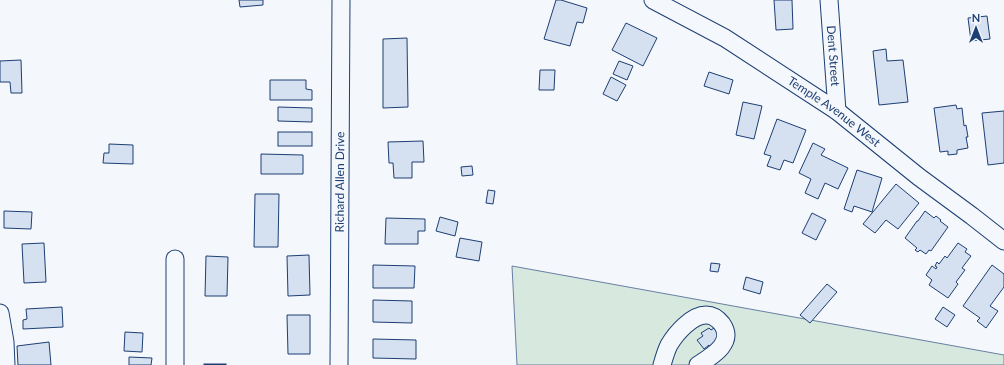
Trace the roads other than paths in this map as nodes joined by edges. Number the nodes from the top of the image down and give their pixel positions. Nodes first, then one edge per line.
1 (341, 0) edge
2 (653, 0) edge
3 (829, 0) edge
4 (837, 111) junction
5 (1004, 241) edge
6 (175, 259) dead end
7 (0, 313) edge
8 (6, 365) edge
9 (175, 365) edge
10 (339, 365) edge
11 (662, 365) edge
12 (698, 365) edge

1 - 10 street, Richard Allen Drive
2 - 4 street, Temple Avenue West
3 - 4 street, Dent Street
4 - 5 street, Temple Avenue West
6 - 9 street
7 - 8 street
11 - 12 street

